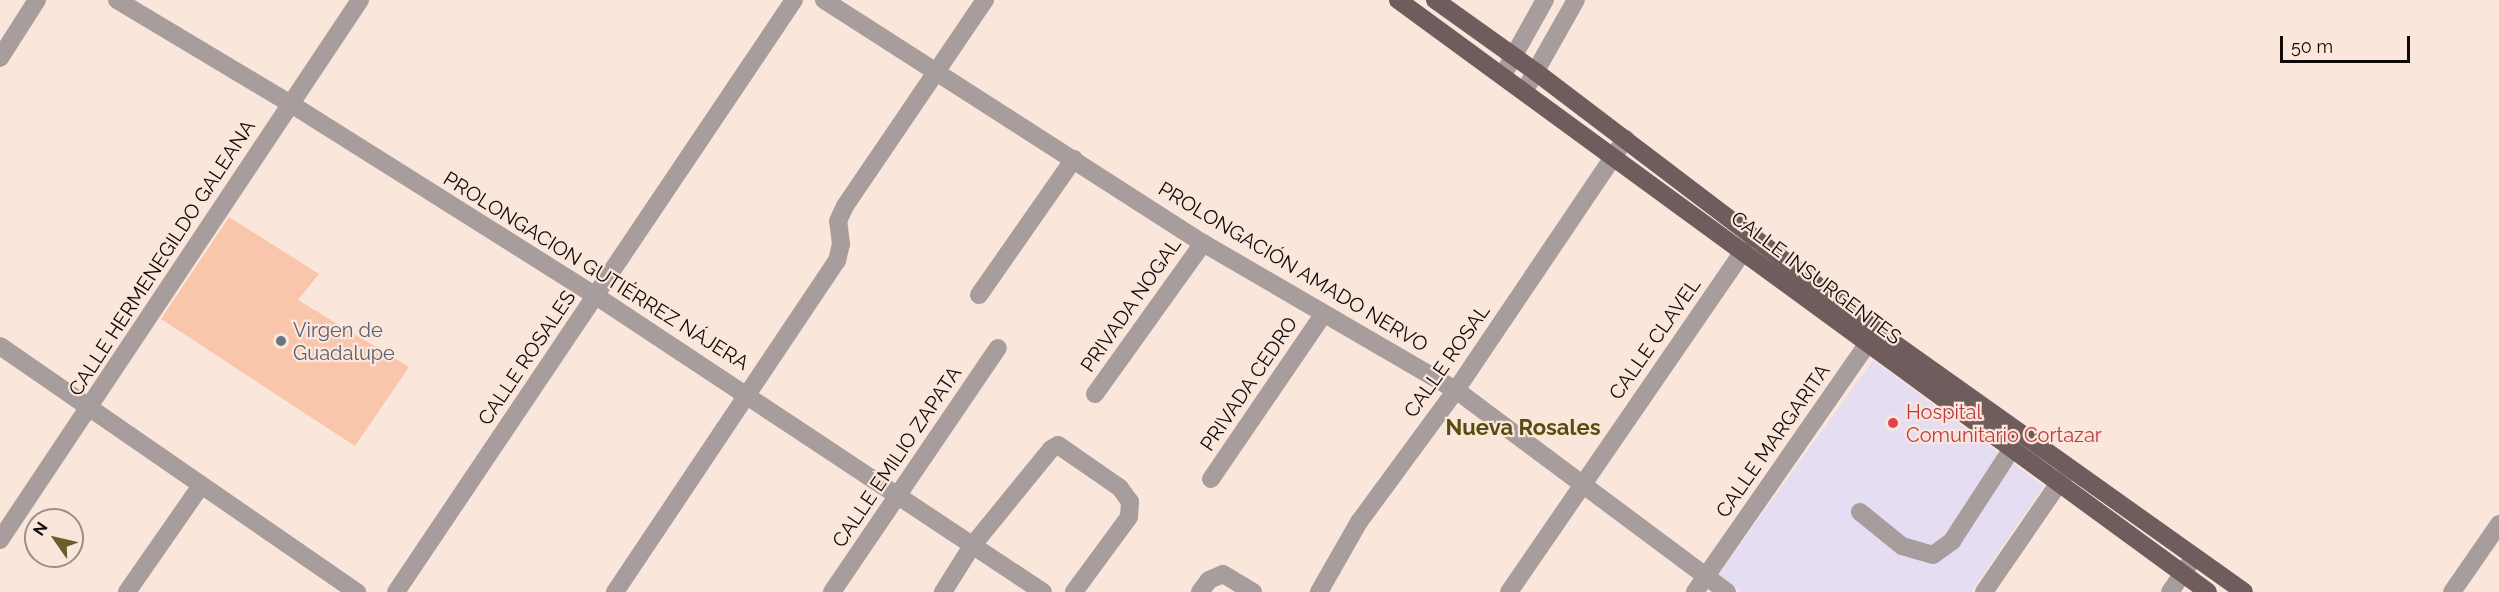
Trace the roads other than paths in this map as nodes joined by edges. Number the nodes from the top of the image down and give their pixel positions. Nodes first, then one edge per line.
1 (38, 0) edge
2 (117, 0) edge
3 (360, 0) edge
4 (794, 0) edge
5 (824, 0) edge
6 (985, 0) edge
7 (1398, 0) edge
8 (1435, 0) edge
9 (1545, 0) edge
10 (1576, 0) edge
11 (1514, 57) junction
12 (0, 58) edge
13 (1536, 72) junction
14 (934, 74) junction
15 (1503, 75) junction
16 (1525, 90) junction
17 (291, 104) junction
18 (1625, 139) junction
19 (1614, 156) junction
20 (1074, 159) junction
21 (1203, 243) junction
22 (1743, 251) junction
23 (979, 295) dead end
24 (596, 296) junction
25 (1323, 315) junction
26 (1872, 338) junction
27 (0, 346) edge
28 (998, 348) dead end
29 (1456, 390) junction
30 (1095, 394) dead end
31 (750, 395) junction
32 (90, 410) junction
33 (2011, 450) junction
34 (2064, 477) junction
35 (1211, 479) dead end
36 (1583, 482) junction
37 (200, 487) junction
38 (896, 498) junction
39 (1860, 512) dead end
40 (2499, 524) edge
41 (0, 540) edge
42 (972, 546) junction
43 (2194, 557) junction
44 (2182, 574) junction
45 (1700, 585) edge
46 (127, 592) edge
47 (357, 592) edge
48 (396, 592) edge
49 (615, 592) edge
50 (832, 592) edge
51 (943, 592) edge
52 (1043, 592) edge
53 (1074, 592) edge
54 (1200, 592) edge
55 (1253, 592) edge
56 (1319, 592) edge
57 (1509, 592) edge
58 (1726, 592) edge
59 (1984, 592) edge
60 (2170, 592) edge
61 (2208, 592) edge
62 (2244, 592) edge
63 (2452, 592) edge

1 - 12 street
2 - 17 street, PROLONGACION GUTIÉRREZ NÁJERA
3 - 17 street, CALLE HERMENEGILDO GALEANA
4 - 24 street, CALLE ROSALES
5 - 14 street, PROLONGACIÓN AMADO NERVO
6 - 14 street
7 - 15 main road, CALLE INSURGENTES
8 - 11 main road, CALLE INSURGENTES
9 - 11 street
10 - 13 street
11 - 13 main road, CALLE INSURGENTES
11 - 15 street
13 - 16 street
13 - 18 main road, CALLE INSURGENTES
14 - 20 street, PROLONGACIÓN AMADO NERVO
14 - 31 street
15 - 16 main road, CALLE INSURGENTES
16 - 19 main road, CALLE INSURGENTES
17 - 24 street, PROLONGACION GUTIÉRREZ NÁJERA
17 - 32 street, CALLE HERMENEGILDO GALEANA
18 - 19 street, CALLE ROSAL
18 - 26 main road, CALLE INSURGENTES
19 - 22 main road, CALLE INSURGENTES
19 - 29 street, CALLE ROSAL
20 - 21 street, PROLONGACIÓN AMADO NERVO
20 - 23 street
21 - 25 street, PROLONGACIÓN AMADO NERVO
21 - 30 street, PRIVADA NOGAL
22 - 26 main road, CALLE INSURGENTES
22 - 36 street, CALLE CLAVEL
24 - 31 street, PROLONGACION GUTIÉRREZ NÁJERA
24 - 48 street, CALLE ROSALES
25 - 29 street, PROLONGACIÓN AMADO NERVO
25 - 35 street, PRIVADA CEDRO
26 - 33 main road, CALLE INSURGENTES
26 - 34 main road, CALLE INSURGENTES
26 - 45 street, CALLE MARGARITA
27 - 32 street
28 - 38 street, CALLE EMILIO ZAPATA
29 - 36 street, PROLONGACIÓN AMADO NERVO
29 - 56 street, CALLE ROSAL
31 - 38 street, PROLONGACION GUTIÉRREZ NÁJERA
31 - 49 street
32 - 37 street
32 - 41 street, CALLE HERMENEGILDO GALEANA
33 - 34 main road, CALLE INSURGENTES
33 - 39 street
34 - 43 main road, CALLE INSURGENTES
34 - 44 main road, CALLE INSURGENTES
34 - 59 street
36 - 45 street, PROLONGACIÓN AMADO NERVO
36 - 57 street, CALLE CLAVEL
37 - 46 street
37 - 47 street
38 - 42 street, PROLONGACION GUTIÉRREZ NÁJERA
38 - 50 street, CALLE EMILIO ZAPATA
40 - 63 street
42 - 51 street
42 - 52 street, PROLONGACION GUTIÉRREZ NÁJERA
42 - 53 street
43 - 44 street
43 - 62 main road, CALLE INSURGENTES
44 - 60 street
44 - 61 main road, CALLE INSURGENTES
45 - 58 street, PROLONGACIÓN AMADO NERVO
54 - 55 street

